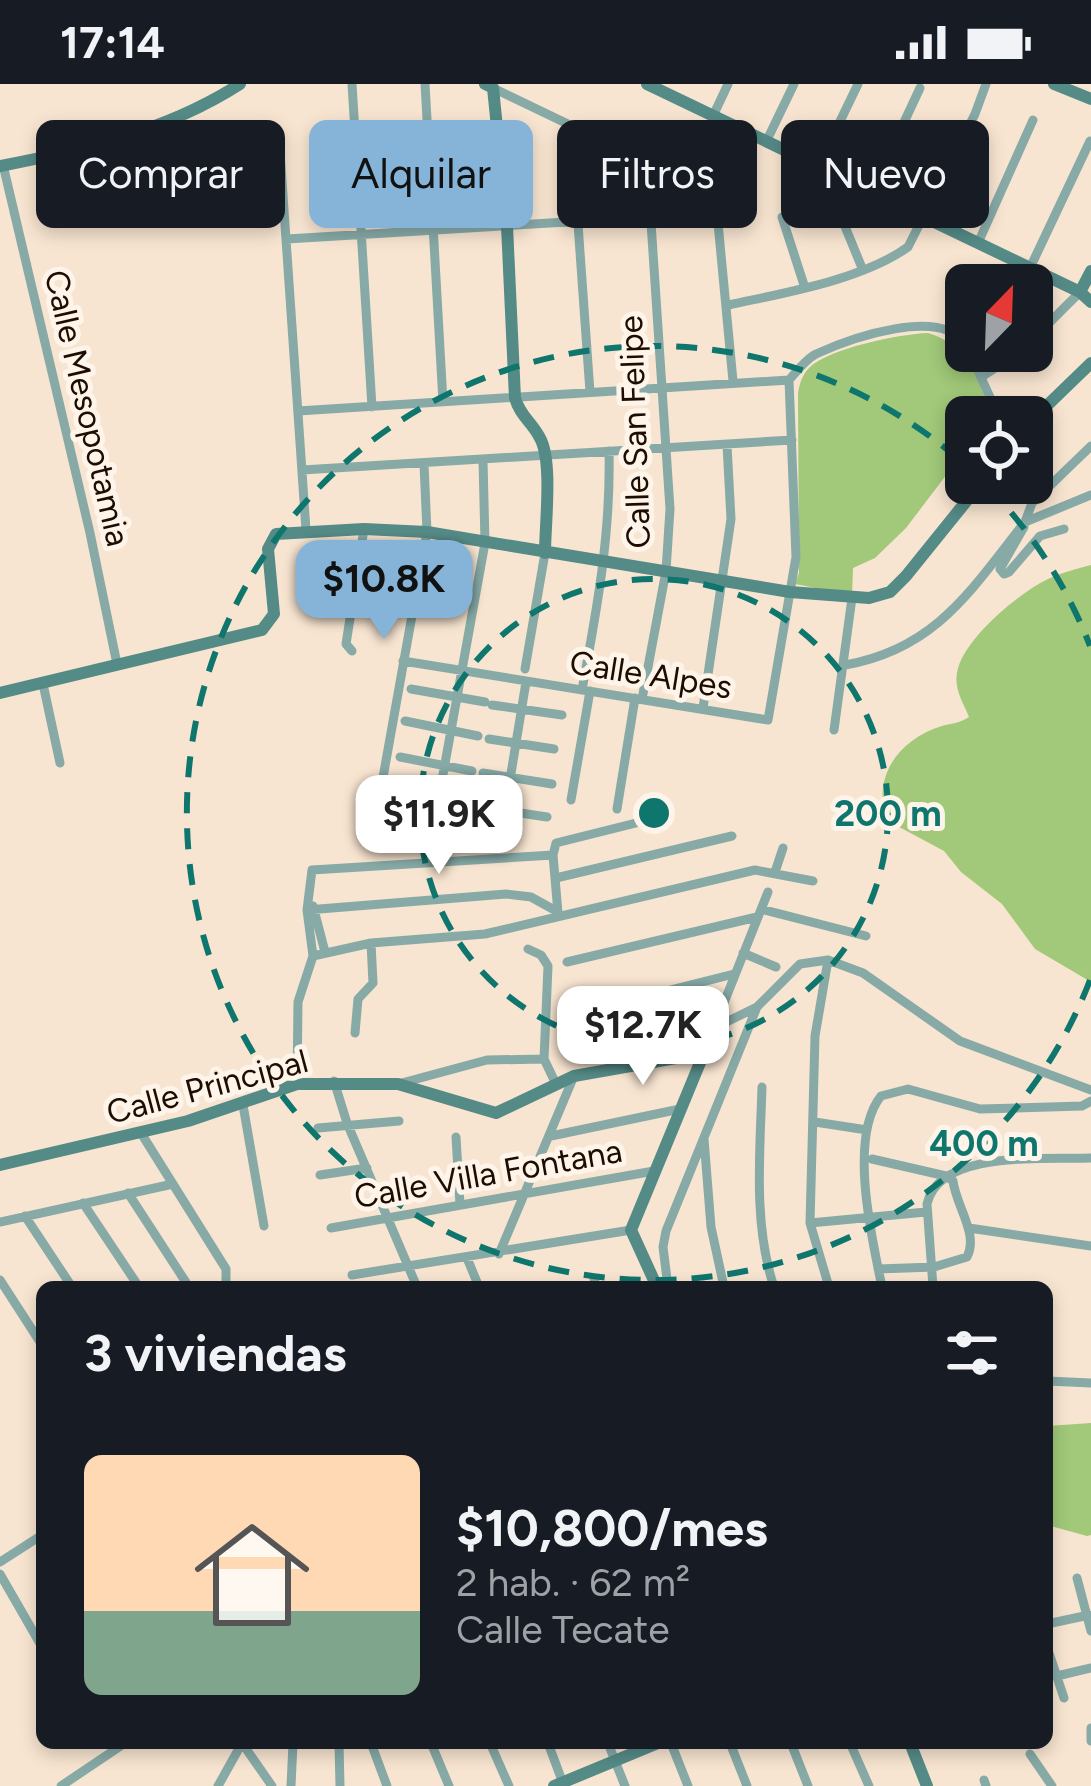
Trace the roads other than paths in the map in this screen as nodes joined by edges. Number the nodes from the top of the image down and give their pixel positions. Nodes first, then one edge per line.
1 (240, 84) edge
2 (352, 84) edge
3 (425, 84) edge
4 (728, 84) edge
5 (794, 84) edge
6 (858, 84) edge
7 (986, 84) edge
8 (1054, 84) edge
9 (489, 86) edge
10 (657, 86) edge
11 (920, 88) dead end
12 (1091, 99) edge
13 (712, 116) junction
14 (493, 120) edge
15 (559, 120) edge
16 (841, 120) edge
17 (905, 120) edge
18 (972, 120) edge
19 (1033, 120) dead end
20 (1090, 140) edge
21 (766, 142) junction
22 (781, 149) edge
23 (2, 166) edge
24 (285, 214) edge
25 (472, 228) edge
26 (507, 228) edge
27 (578, 228) edge
28 (651, 228) edge
29 (719, 228) edge
30 (785, 228) edge
31 (846, 228) edge
32 (918, 228) edge
33 (945, 228) edge
34 (436, 230) junction
35 (363, 233) junction
36 (287, 239) junction
37 (977, 243) junction
38 (1022, 264) edge
39 (1032, 264) edge
40 (862, 268) junction
41 (1091, 271) edge
42 (1053, 280) edge
43 (806, 288) junction
44 (1086, 297) edge
45 (728, 305) junction
46 (1053, 323) edge
47 (945, 328) edge
48 (1091, 363) edge
49 (981, 372) edge
50 (989, 372) edge
51 (983, 376) junction
52 (789, 380) junction
53 (733, 381) junction
54 (661, 388) junction
55 (590, 392) junction
56 (991, 396) edge
57 (515, 398) junction
58 (1053, 400) edge
59 (443, 402) junction
60 (372, 407) junction
61 (298, 411) junction
62 (792, 440) junction
63 (727, 445) junction
64 (1091, 446) edge
65 (666, 448) junction
66 (609, 451) junction
67 (545, 455) junction
68 (484, 460) junction
69 (424, 464) junction
70 (302, 470) junction
71 (1053, 483) edge
72 (1091, 495) edge
73 (963, 504) edge
74 (1032, 504) edge
75 (1025, 522) junction
76 (364, 529) junction
77 (1064, 529) dead end
78 (306, 530) junction
79 (427, 532) junction
80 (485, 543) junction
81 (544, 553) junction
82 (605, 563) junction
83 (666, 572) junction
84 (723, 582) junction
85 (790, 592) junction
86 (852, 598) junction
87 (352, 651) dead end
88 (403, 661) junction
89 (117, 664) junction
90 (845, 665) junction
91 (525, 669) dead end
92 (464, 672) junction
93 (526, 682) junction
94 (43, 684) junction
95 (411, 689) dead end
96 (586, 691) junction
97 (0, 693) edge
98 (459, 697) junction
99 (639, 698) junction
100 (520, 708) junction
101 (703, 708) junction
102 (562, 715) dead end
103 (405, 721) dead end
104 (453, 730) junction
105 (834, 730) dead end
106 (516, 742) junction
107 (554, 749) dead end
108 (400, 757) dead end
109 (60, 763) dead end
110 (446, 765) junction
111 (510, 776) junction
112 (552, 784) dead end
113 (397, 790) dead end
114 (440, 799) junction
115 (571, 800) dead end
116 (466, 805) dead end
117 (481, 807) dead end
118 (617, 808) dead end
119 (505, 810) junction
120 (547, 817) dead end
121 (640, 822) dead end
122 (732, 836) dead end
123 (783, 848) dead end
124 (555, 849) junction
125 (775, 872) junction
126 (556, 878) junction
127 (813, 881) dead end
128 (768, 892) dead end
129 (310, 906) junction
130 (759, 913) junction
131 (558, 915) junction
132 (866, 936) dead end
133 (371, 943) junction
134 (528, 949) dead end
135 (326, 952) junction
136 (742, 953) junction
137 (314, 956) junction
138 (828, 960) junction
139 (567, 962) dead end
140 (776, 967) dead end
141 (734, 974) junction
142 (757, 1007) junction
143 (571, 1015) dead end
144 (714, 1028) junction
145 (355, 1033) dead end
146 (704, 1053) junction
147 (544, 1059) junction
148 (574, 1076) junction
149 (334, 1082) junction
150 (297, 1084) junction
151 (398, 1084) junction
152 (556, 1084) junction
153 (762, 1087) dead end
154 (1091, 1090) edge
155 (1091, 1102) edge
156 (243, 1105) junction
157 (680, 1109) junction
158 (399, 1121) dead end
159 (814, 1122) junction
160 (347, 1123) junction
161 (318, 1128) dead end
162 (867, 1130) junction
163 (141, 1133) junction
164 (704, 1134) junction
165 (550, 1136) junction
166 (456, 1137) dead end
167 (1091, 1158) edge
168 (872, 1159) dead end
169 (0, 1165) edge
170 (367, 1168) junction
171 (654, 1171) junction
172 (320, 1175) dead end
173 (946, 1177) junction
174 (172, 1184) junction
175 (128, 1193) junction
176 (524, 1195) junction
177 (83, 1203) junction
178 (460, 1205) junction
179 (926, 1212) junction
180 (26, 1216) junction
181 (387, 1218) junction
182 (869, 1219) junction
183 (0, 1222) edge
184 (810, 1223) junction
185 (264, 1226) dead end
186 (331, 1228) dead end
187 (969, 1228) junction
188 (631, 1230) junction
189 (1091, 1246) edge
190 (499, 1254) junction
191 (467, 1258) junction
192 (409, 1267) junction
193 (934, 1268) junction
194 (878, 1269) junction
195 (352, 1275) dead end
196 (0, 1280) edge
197 (68, 1281) edge
198 (135, 1281) edge
199 (185, 1281) edge
200 (227, 1281) edge
201 (415, 1281) edge
202 (477, 1281) edge
203 (654, 1281) edge
204 (667, 1281) edge
205 (723, 1281) edge
206 (772, 1281) edge
207 (827, 1281) edge
208 (881, 1281) edge
209 (933, 1281) edge
210 (36, 1336) edge
211 (1053, 1381) edge
212 (1091, 1383) edge
213 (36, 1538) edge
214 (0, 1562) edge
215 (0, 1574) edge
216 (1077, 1578) dead end
217 (1089, 1615) edge
218 (1053, 1623) edge
219 (1091, 1631) edge
220 (36, 1637) edge
221 (1053, 1664) edge
222 (1091, 1668) edge
223 (1057, 1676) junction
224 (1064, 1698) dead end
225 (1091, 1729) edge
226 (1091, 1741) edge
227 (116, 1749) edge
228 (239, 1749) edge
229 (246, 1749) edge
230 (293, 1749) edge
231 (339, 1749) edge
232 (372, 1749) edge
233 (434, 1749) edge
234 (493, 1749) edge
235 (550, 1749) edge
236 (610, 1749) edge
237 (643, 1749) edge
238 (673, 1749) edge
239 (732, 1749) edge
240 (793, 1749) edge
241 (853, 1749) edge
242 (912, 1749) edge
243 (1030, 1754) dead end
244 (614, 1761) junction
245 (560, 1785) edge
246 (61, 1786) edge
247 (218, 1786) edge
248 (272, 1786) edge
249 (291, 1786) edge
250 (340, 1786) edge
251 (387, 1786) edge
252 (449, 1786) edge
253 (509, 1786) edge
254 (625, 1786) edge
255 (688, 1786) edge
256 (747, 1786) edge
257 (808, 1786) edge
258 (868, 1786) edge
259 (927, 1786) edge
260 (1052, 1786) edge

1 - 23 street
2 - 35 street
3 - 34 street
4 - 13 street
5 - 21 street
6 - 16 street
7 - 18 street
8 - 12 street
9 - 14 street
9 - 15 street
10 - 13 street
11 - 17 street
13 - 21 street
19 - 37 street
20 - 39 street
21 - 22 street
23 - 89 street, Calle Mesopotamia
24 - 36 street
25 - 34 street
26 - 57 street
27 - 55 street
28 - 54 street, Calle San Felipe
29 - 45 street
30 - 43 street
31 - 40 street
32 - 40 street
33 - 37 street
34 - 35 street
34 - 59 street
35 - 36 street
35 - 60 street
36 - 61 street
37 - 38 street
40 - 43 street
41 - 44 street
42 - 44 street
43 - 45 street
44 - 46 street
45 - 53 street
47 - 52 street
48 - 58 street
49 - 51 street
50 - 51 street
51 - 56 street
52 - 53 street
52 - 62 street
53 - 54 street
54 - 55 street
54 - 65 street, Calle San Felipe
55 - 57 street
57 - 59 street
57 - 67 street
59 - 60 street
60 - 61 street
61 - 70 street
62 - 63 street
62 - 85 street
63 - 65 street
63 - 84 street
64 - 71 street
65 - 66 street
65 - 83 street, Calle San Felipe
66 - 67 street
66 - 82 street
67 - 68 street
67 - 81 street
68 - 69 street
68 - 80 street
69 - 70 street
69 - 79 street
70 - 78 street
72 - 75 street
73 - 86 street
74 - 75 street
75 - 77 street
75 - 90 street
76 - 78 street
76 - 79 street
76 - 87 street
78 - 89 street
79 - 80 street
79 - 88 street
80 - 81 street
80 - 92 street
81 - 82 street
81 - 91 street
82 - 83 street
82 - 96 street
83 - 84 street
83 - 99 street, Calle San Felipe
84 - 85 street
84 - 101 street
85 - 86 street
85 - 101 street, Calle Alpes
86 - 90 street
88 - 92 street, Calle Alpes
88 - 114 street
89 - 94 street
90 - 105 street
92 - 93 street, Calle Alpes
92 - 98 street
93 - 96 street, Calle Alpes
93 - 100 street, Calle Alpes
94 - 97 street
94 - 109 street
95 - 98 street
96 - 99 street, Calle Alpes
96 - 115 street
98 - 100 street
98 - 104 street
99 - 101 street, Calle Alpes
99 - 118 street, Calle San Felipe
100 - 102 street
100 - 106 street, Calle Alpes
103 - 104 street
104 - 106 street
104 - 110 street
106 - 107 street
106 - 111 street, Calle Alpes
108 - 110 street
110 - 111 street
110 - 114 street
111 - 112 street
111 - 119 street, Calle Alpes
113 - 114 street
114 - 116 street
117 - 119 street
119 - 120 street
121 - 124 street
122 - 126 street
123 - 125 street
124 - 126 street
124 - 129 street
125 - 127 street
125 - 131 street
126 - 131 street
128 - 130 street
129 - 131 street
129 - 135 street
129 - 137 street
130 - 132 street
130 - 136 street
130 - 139 street
131 - 133 street
133 - 135 street
133 - 145 street
134 - 147 street
135 - 137 street
136 - 140 street
136 - 141 street
137 - 150 street
138 - 142 street
138 - 154 street
138 - 159 street
141 - 143 street
141 - 144 street
142 - 144 street
142 - 164 street
144 - 146 street
146 - 148 street, Calle Principal
146 - 157 street
147 - 151 street
147 - 152 street
148 - 152 street, Calle Principal
148 - 165 street
149 - 150 street, Calle Principal
149 - 151 street, Calle Principal
149 - 160 street
150 - 156 street, Calle Principal
151 - 152 street, Calle Principal
153 - 206 street
155 - 162 street
156 - 163 street, Calle Principal
156 - 185 street
157 - 165 street
157 - 171 street
158 - 160 street
159 - 162 street
159 - 184 street
160 - 161 street
160 - 170 street
162 - 182 street
163 - 169 street, Calle Principal
163 - 174 street
164 - 204 street
164 - 205 street
165 - 176 street
166 - 178 street
167 - 173 street
168 - 173 street
170 - 172 street
170 - 181 street
171 - 176 street, Calle Villa Fontana
171 - 188 street
173 - 179 street
173 - 187 street
174 - 175 street
174 - 200 street
175 - 177 street
175 - 199 street
176 - 178 street, Calle Villa Fontana
176 - 190 street
177 - 180 street
177 - 198 street
178 - 181 street, Calle Villa Fontana
179 - 182 street
179 - 193 street
180 - 183 street
180 - 197 street
181 - 186 street, Calle Villa Fontana
181 - 192 street
182 - 184 street
182 - 194 street
184 - 207 street
187 - 189 street
187 - 193 street
188 - 190 street
188 - 203 street
190 - 191 street
191 - 192 street
191 - 202 street
192 - 195 street
192 - 201 street
193 - 194 street
193 - 209 street
194 - 208 street
196 - 210 street
211 - 212 street
213 - 214 street
215 - 220 street
216 - 217 street
217 - 218 street
217 - 219 street
221 - 223 street
222 - 223 street
223 - 224 street
225 - 226 street
227 - 246 street
228 - 247 street
229 - 248 street
230 - 249 street
231 - 250 street
232 - 251 street
233 - 252 street
234 - 253 street
235 - 245 street
236 - 244 street
237 - 244 street
238 - 255 street
239 - 256 street
240 - 257 street
241 - 258 street
242 - 259 street
243 - 260 street
244 - 245 street
244 - 254 street

